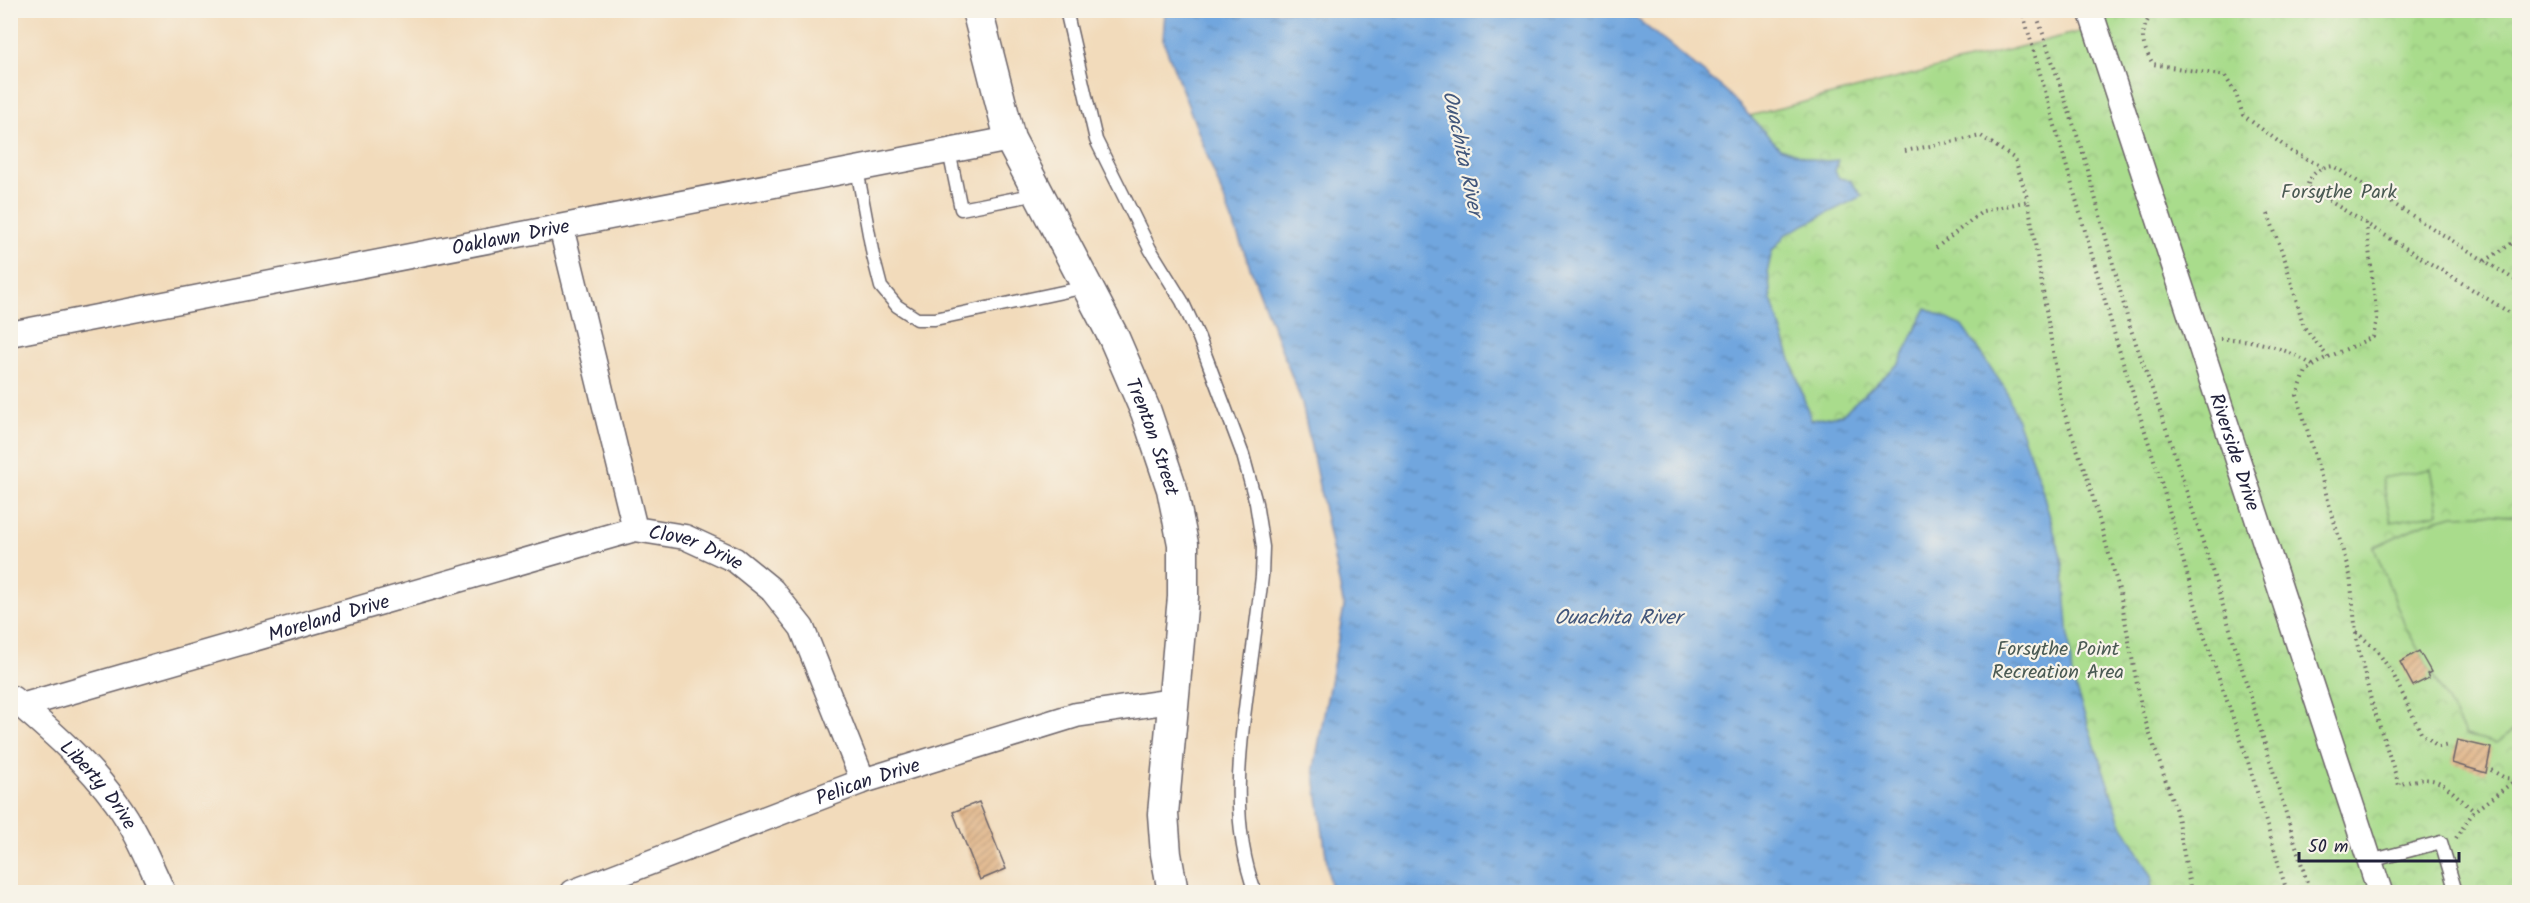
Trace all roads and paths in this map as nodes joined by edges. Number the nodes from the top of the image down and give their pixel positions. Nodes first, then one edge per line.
1 (977, 10) edge
2 (1066, 10) edge
3 (2022, 10) edge
4 (2035, 10) edge
5 (2090, 10) edge
6 (2154, 10) edge
7 (1010, 139) junction
8 (949, 151) junction
9 (1905, 151) dead end
10 (2323, 167) junction
11 (857, 169) junction
12 (1039, 193) junction
13 (2028, 201) junction
14 (2268, 214) dead end
15 (2366, 224) junction
16 (561, 227) junction
17 (2520, 238) edge
18 (1936, 248) dead end
19 (2485, 261) junction
20 (2520, 283) edge
21 (1088, 286) junction
22 (2520, 319) edge
23 (10, 334) edge
24 (2217, 339) dead end
25 (2328, 357) junction
26 (2314, 366) junction
27 (635, 529) junction
28 (2356, 632) junction
29 (16, 701) edge
30 (1172, 701) junction
31 (2449, 746) dead end
32 (2491, 770) dead end
33 (2518, 778) edge
34 (862, 782) junction
35 (2474, 812) junction
36 (2444, 855) junction
37 (2370, 861) junction
38 (163, 892) edge
39 (573, 892) edge
40 (1173, 892) edge
41 (1255, 892) edge
42 (2191, 892) edge
43 (2287, 892) edge
44 (2310, 892) edge
45 (2380, 892) edge
46 (2456, 892) edge

1 - 7 street, Trenton Street
2 - 41 lane
3 - 43 path
4 - 44 path
5 - 37 street, Riverside Drive
6 - 10 path
7 - 8 street, Oaklawn Drive
7 - 12 street, Trenton Street
8 - 11 street, Oaklawn Drive
8 - 12 lane
9 - 13 path
10 - 15 path
10 - 19 path
11 - 16 street, Oaklawn Drive
11 - 21 lane
12 - 21 street, Trenton Street
13 - 18 path
13 - 42 path
14 - 25 path
15 - 22 path
15 - 25 path
16 - 23 street, Oaklawn Drive
16 - 27 street, Clover Drive
17 - 19 path
19 - 20 path
21 - 30 street, Trenton Street
24 - 26 path
25 - 26 path
26 - 28 path
27 - 29 street, Moreland Drive
27 - 34 street, Clover Drive
28 - 31 path
28 - 35 path
29 - 38 street, Liberty Drive
30 - 34 street, Pelican Drive
30 - 40 street, Trenton Street
32 - 33 path
33 - 35 path
34 - 39 street, Pelican Drive
35 - 36 path
36 - 37 lane
36 - 46 lane
37 - 45 street, Riverside Drive

